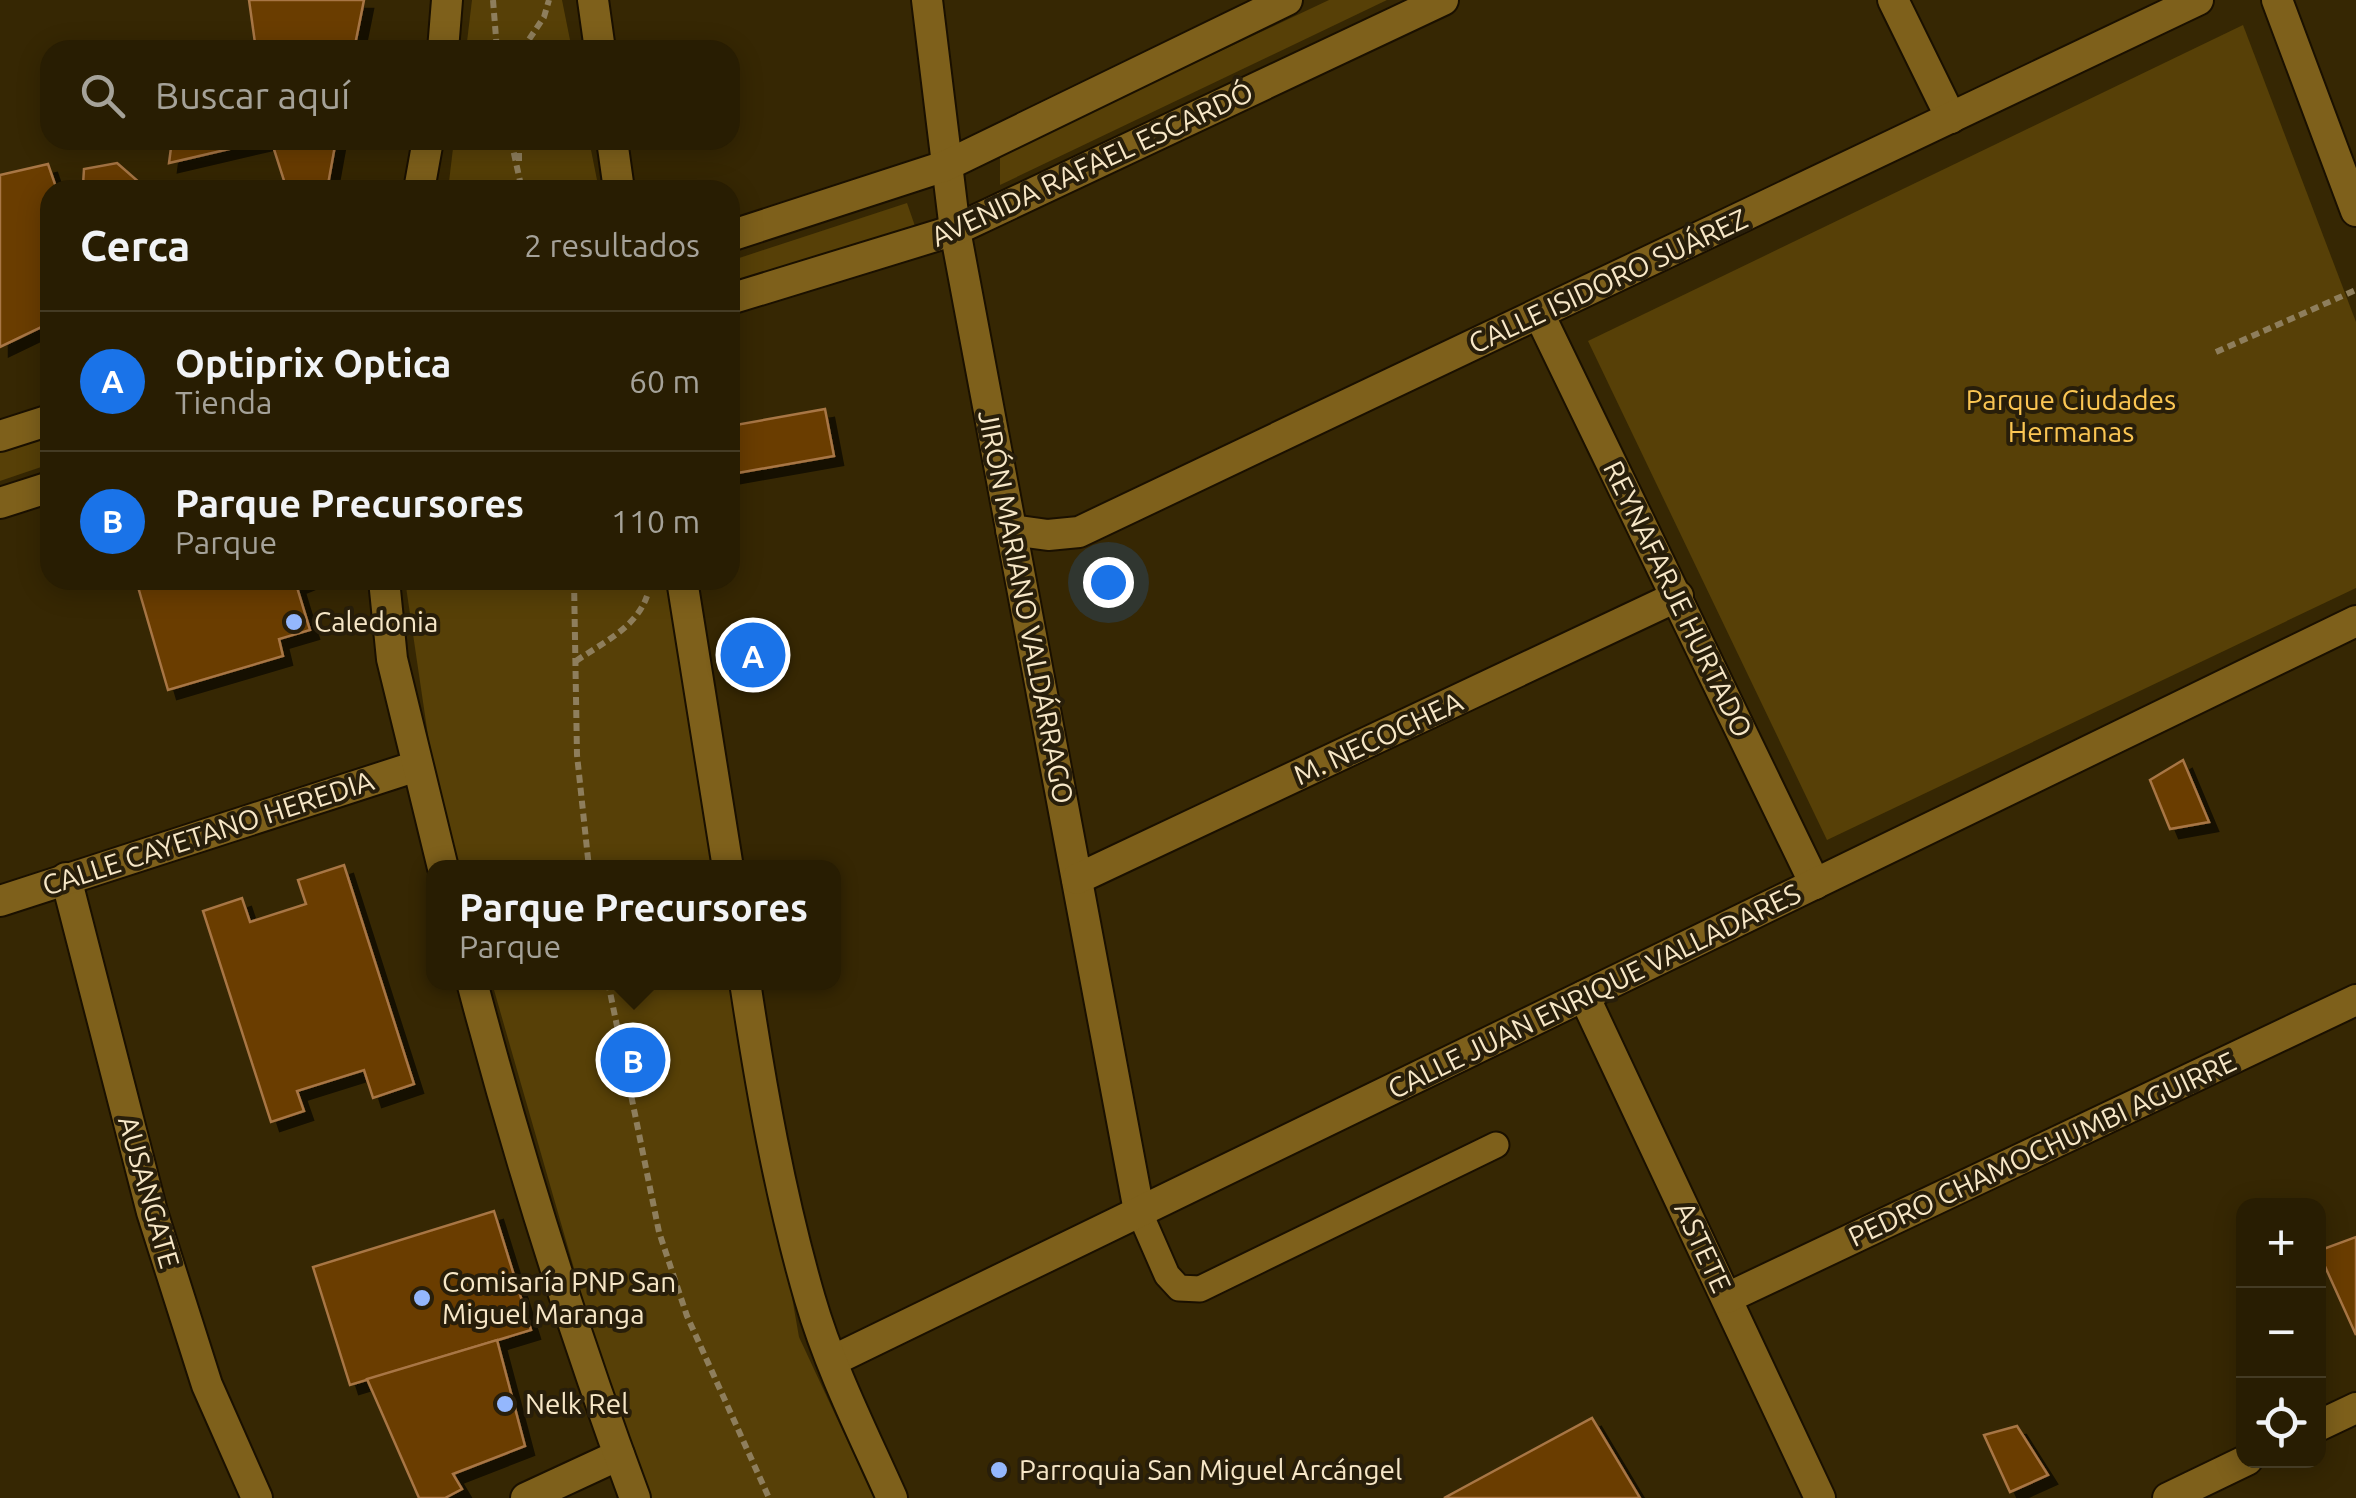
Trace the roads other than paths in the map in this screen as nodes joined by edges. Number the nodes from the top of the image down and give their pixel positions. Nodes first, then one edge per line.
1 (447, 0) edge
2 (594, 0) edge
3 (927, 0) edge
4 (1288, 0) edge
5 (1443, 0) edge
6 (1893, 0) edge
7 (2198, 0) edge
8 (2277, 0) edge
9 (443, 40) edge
10 (599, 40) edge
11 (1951, 118) junction
12 (426, 150) edge
13 (613, 150) edge
14 (945, 166) junction
15 (421, 180) edge
16 (618, 180) edge
17 (2356, 210) edge
18 (954, 230) junction
19 (740, 233) edge
20 (740, 297) edge
21 (1540, 314) junction
22 (40, 423) edge
23 (0, 436) edge
24 (40, 490) edge
25 (0, 503) edge
26 (1011, 530) junction
27 (385, 590) edge
28 (684, 590) edge
29 (1678, 596) junction
30 (2356, 621) edge
31 (417, 766) junction
32 (440, 860) edge
33 (727, 860) edge
34 (66, 878) junction
35 (1077, 879) junction
36 (1815, 884) junction
37 (0, 901) edge
38 (474, 990) edge
39 (746, 990) edge
40 (1584, 996) junction
41 (2356, 1000) edge
42 (1496, 1145) dead end
43 (1140, 1211) junction
44 (1728, 1298) junction
45 (832, 1361) junction
46 (2356, 1408) edge
47 (2326, 1422) edge
48 (618, 1455) junction
49 (2236, 1465) edge
50 (257, 1498) edge
51 (526, 1498) edge
52 (635, 1498) edge
53 (892, 1498) edge
54 (1820, 1498) edge
55 (2168, 1498) edge

1 - 9 street
2 - 10 street
3 - 14 street, JIRÓN MARIANO VALDÁRRAGO
4 - 14 street
5 - 18 street, AVENIDA RAFAEL ESCARDÓ
6 - 11 street
7 - 11 street, CALLE ISIDORO SUÁREZ
8 - 17 street
11 - 21 street, CALLE ISIDORO SUÁREZ
12 - 15 street
13 - 16 street
14 - 18 street, JIRÓN MARIANO VALDÁRRAGO
14 - 19 street
18 - 20 street, AVENIDA RAFAEL ESCARDÓ
18 - 26 street, JIRÓN MARIANO VALDÁRRAGO
21 - 26 street, CALLE ISIDORO SUÁREZ
21 - 29 street, REYNAFARJE HURTADO
22 - 23 street
24 - 25 street
26 - 35 street, JIRÓN MARIANO VALDÁRRAGO
27 - 31 street
28 - 33 street
29 - 35 street, M. NECOCHEA
29 - 36 street, REYNAFARJE HURTADO
30 - 36 street, CALLE JUAN ENRIQUE VALLADARES
31 - 32 street
31 - 34 street, CALLE CAYETANO HEREDIA
34 - 37 street, CALLE CAYETANO HEREDIA
34 - 50 street, AUSANGATE
35 - 43 street, JIRÓN MARIANO VALDÁRRAGO
36 - 40 street, CALLE JUAN ENRIQUE VALLADARES
38 - 48 street
39 - 45 street
40 - 43 street, CALLE JUAN ENRIQUE VALLADARES
40 - 44 street, ASTETE
41 - 44 street, PEDRO CHAMOCHUMBI AGUIRRE
42 - 43 lane
43 - 45 street, CALLE JUAN ENRIQUE VALLADARES
44 - 54 street, ASTETE
45 - 53 street
46 - 47 street
48 - 51 street
48 - 52 street
49 - 55 street

